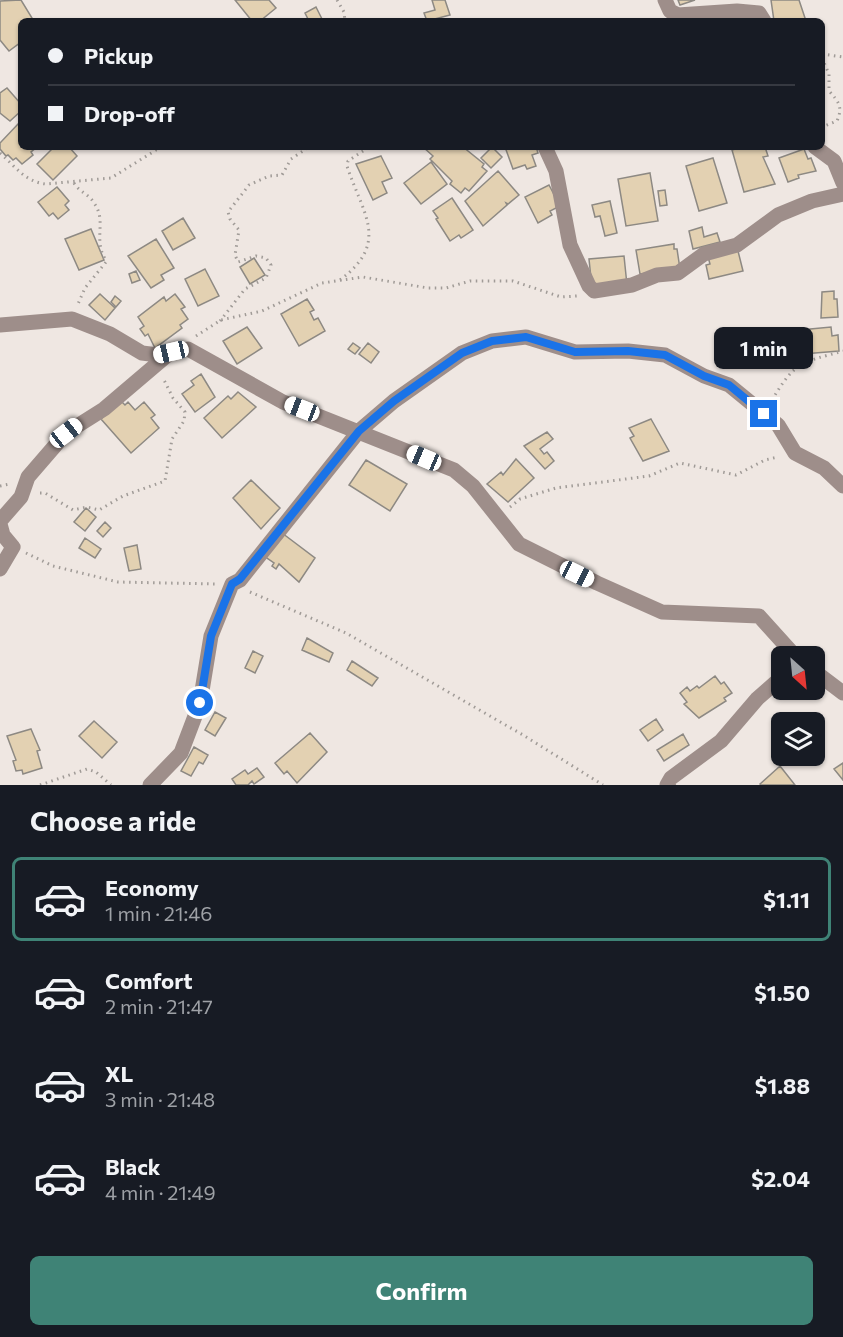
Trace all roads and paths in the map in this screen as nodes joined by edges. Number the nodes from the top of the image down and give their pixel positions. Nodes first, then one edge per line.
1 (337, 0) edge
2 (665, 0) edge
3 (344, 18) edge
4 (763, 18) edge
5 (825, 56) edge
6 (843, 57) edge
7 (825, 63) edge
8 (825, 126) edge
9 (156, 150) edge
10 (304, 150) edge
11 (364, 150) edge
12 (546, 150) edge
13 (819, 150) edge
14 (0, 153) edge
15 (74, 183) junction
16 (843, 183) edge
17 (843, 194) edge
18 (340, 280) junction
19 (594, 291) junction
20 (72, 319) junction
21 (220, 321) junction
22 (0, 325) edge
23 (177, 351) junction
24 (843, 351) edge
25 (156, 366) junction
26 (764, 414) junction
27 (359, 431) junction
28 (795, 453) junction
29 (26, 485) junction
30 (0, 486) edge
31 (843, 486) edge
32 (495, 516) junction
33 (0, 523) edge
34 (13, 547) junction
35 (0, 569) edge
36 (232, 584) junction
37 (786, 646) edge
38 (825, 679) edge
39 (771, 686) edge
40 (843, 693) edge
41 (40, 785) edge
42 (111, 785) edge
43 (150, 785) edge
44 (603, 785) edge
45 (667, 785) edge

1 - 3 path
2 - 4 street
5 - 6 path
7 - 8 path
9 - 15 path
10 - 21 path
11 - 18 path
12 - 19 street
13 - 16 street
14 - 15 path
15 - 20 path
17 - 19 street
18 - 19 path
18 - 21 path
20 - 22 street
20 - 23 street
21 - 23 path
23 - 25 street
23 - 27 street
24 - 26 path
25 - 29 street
25 - 29 path
26 - 27 street
26 - 28 street
27 - 32 street
27 - 36 street
28 - 31 street
28 - 32 path
29 - 30 path
29 - 33 street
32 - 37 street
33 - 34 street
34 - 35 street
34 - 36 path
36 - 43 street
36 - 44 path
38 - 40 street
39 - 45 street
41 - 42 path

